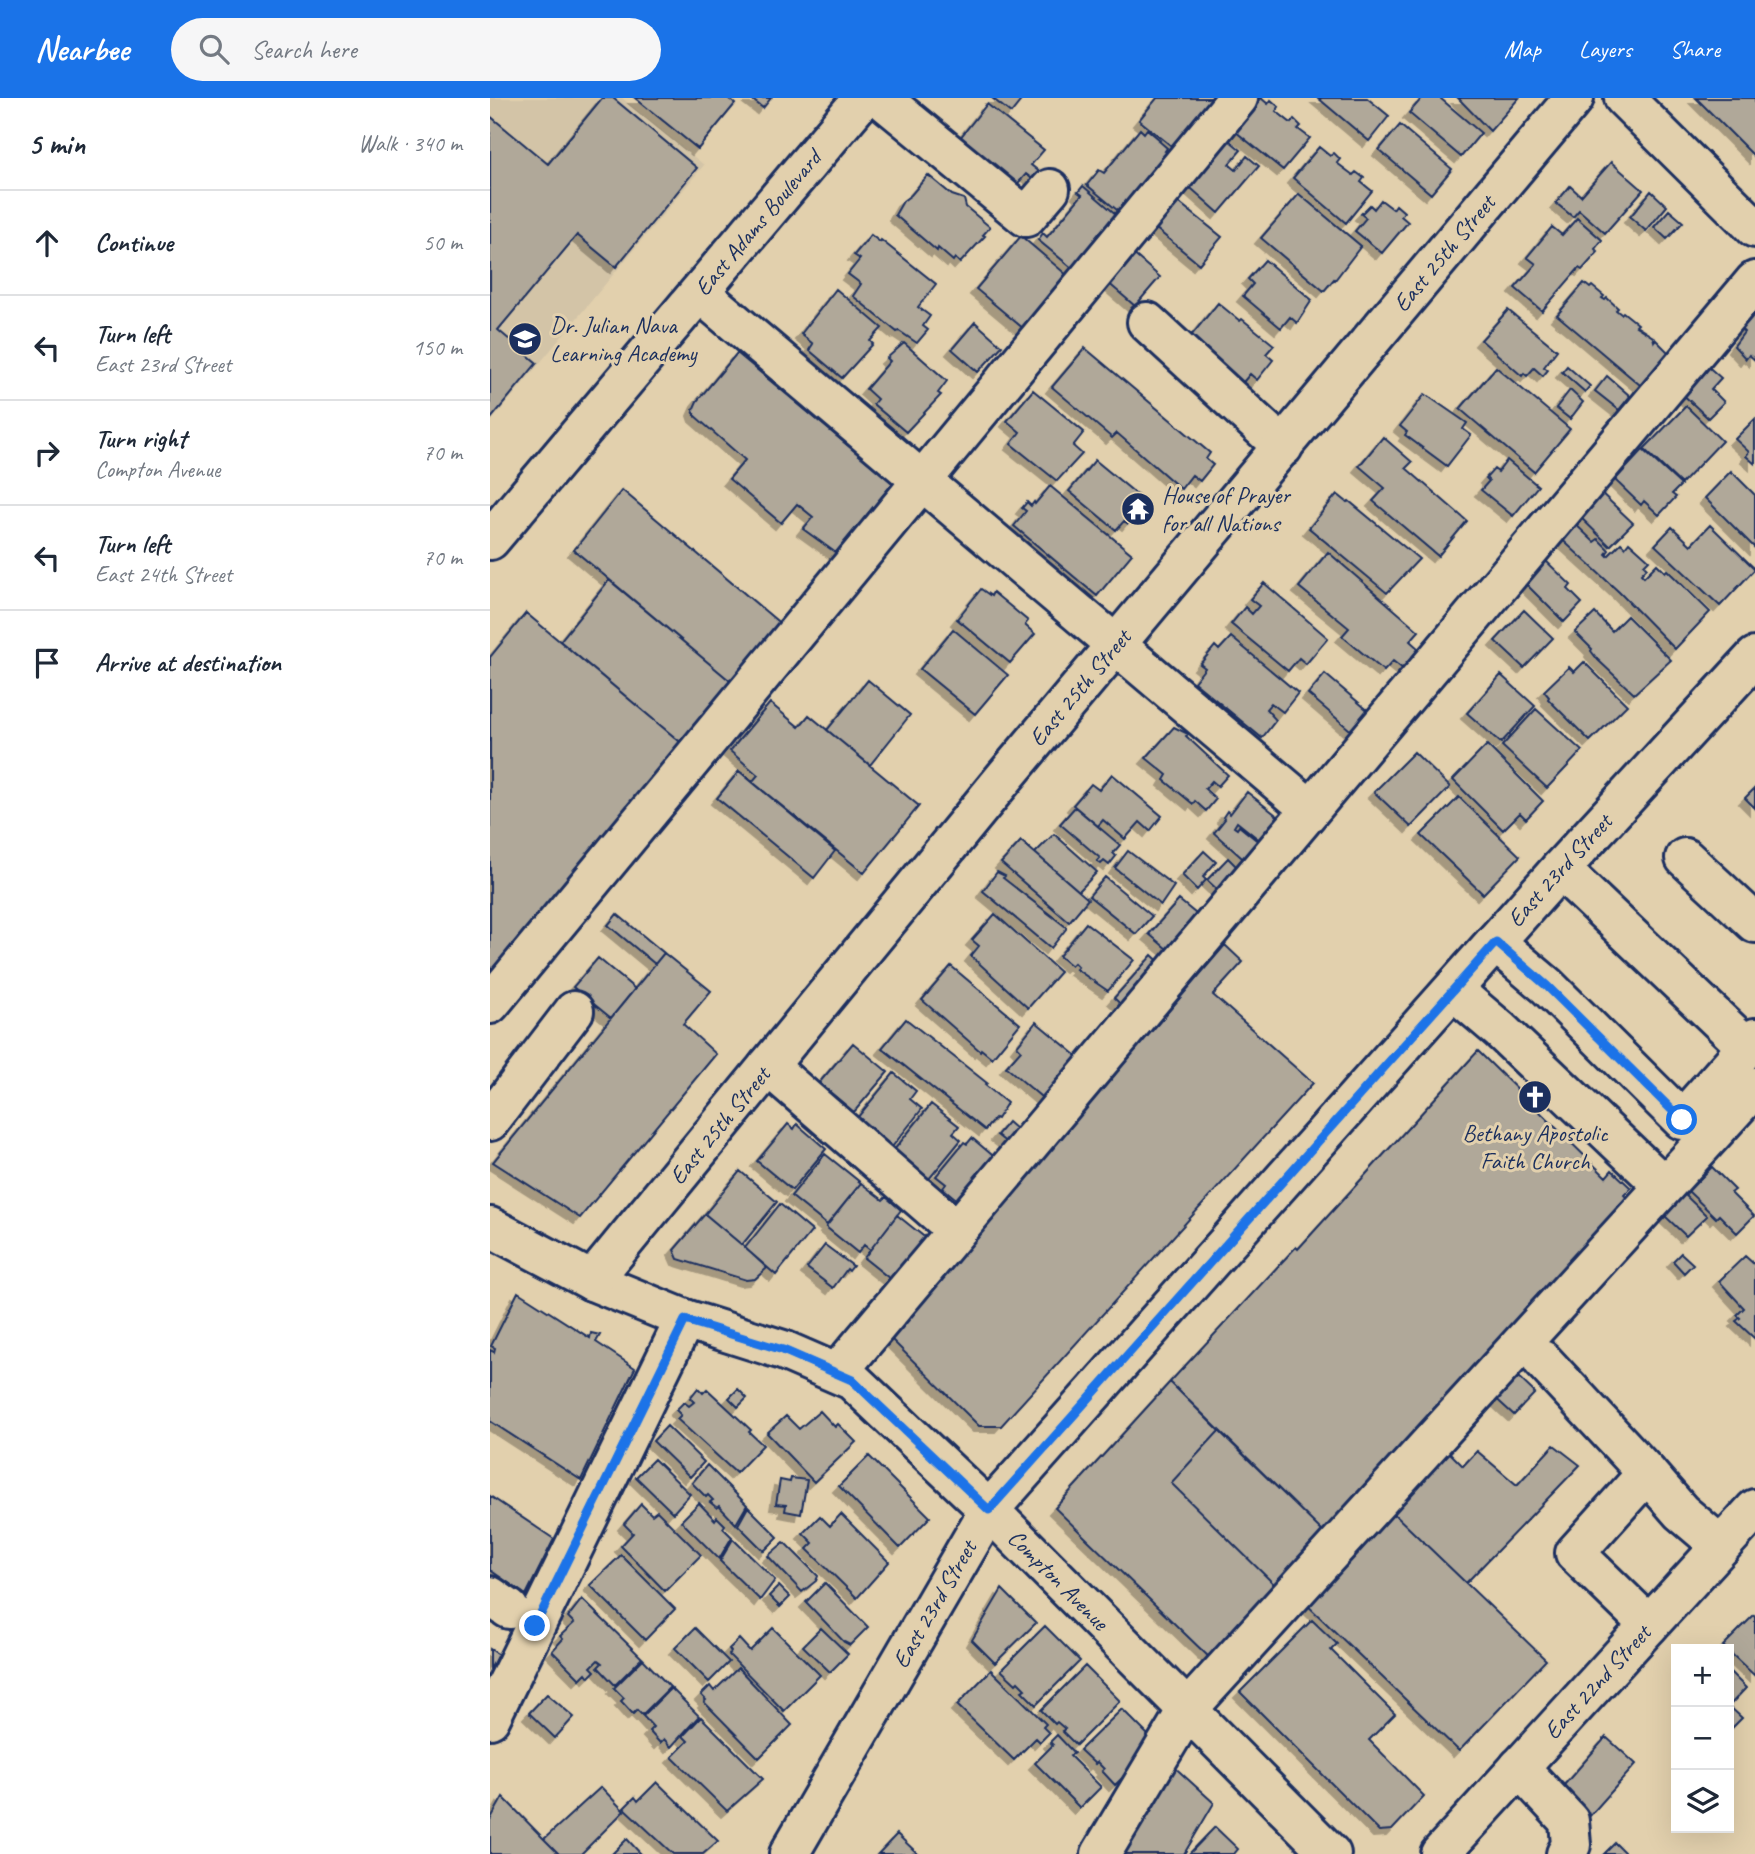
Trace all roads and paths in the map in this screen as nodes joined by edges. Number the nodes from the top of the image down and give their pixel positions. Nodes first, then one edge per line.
1 (863, 98) edge
2 (881, 98) edge
3 (1238, 98) edge
4 (1574, 98) edge
5 (1624, 98) edge
6 (1049, 189) dead end
7 (1755, 228) edge
8 (1755, 281) edge
9 (700, 293) junction
10 (1147, 322) dead end
11 (1283, 447) junction
12 (923, 482) junction
13 (490, 540) edge
14 (1117, 644) junction
15 (1755, 657) edge
16 (1310, 809) junction
17 (1685, 858) dead end
18 (1560, 869) junction
19 (1755, 923) edge
20 (1496, 942) junction
21 (1453, 990) junction
22 (490, 1004) edge
23 (574, 1011) dead end
24 (1751, 1042) edge
25 (768, 1066) junction
26 (1755, 1087) edge
27 (490, 1121) edge
28 (1664, 1186) junction
29 (944, 1219) dead end
30 (490, 1227) edge
31 (592, 1282) junction
32 (685, 1320) junction
33 (1542, 1360) dead end
34 (837, 1373) junction
35 (1647, 1473) junction
36 (1755, 1509) edge
37 (989, 1510) junction
38 (1721, 1546) junction
39 (1649, 1625) junction
40 (1187, 1710) junction
41 (490, 1719) edge
42 (1519, 1767) junction
43 (789, 1854) edge
44 (1101, 1854) edge
45 (1331, 1854) edge
46 (1440, 1854) edge
47 (1566, 1854) edge

1 - 9 street, East Adams Boulevard
2 - 6 street
3 - 12 street
4 - 11 street, East 25th Street
5 - 7 street
8 - 16 street
9 - 12 street
9 - 13 street, East Adams Boulevard
10 - 11 street
11 - 14 street, East 25th Street
12 - 14 street
12 - 22 street
14 - 16 street
14 - 25 street, East 25th Street
15 - 18 street, East 23rd Street
16 - 34 street
17 - 19 street
18 - 20 street, East 23rd Street
18 - 24 street
20 - 21 street, East 23rd Street
20 - 24 street
21 - 28 street
21 - 37 street, East 23rd Street
23 - 27 street
25 - 29 street
25 - 31 street, East 25th Street
26 - 28 street
28 - 40 street
30 - 31 street, Compton Avenue
31 - 32 street, Compton Avenue
32 - 34 street, Compton Avenue
32 - 41 street
33 - 35 street
34 - 37 street, Compton Avenue
35 - 38 street
35 - 39 street
36 - 38 street, East 22nd Street
37 - 40 street, Compton Avenue
37 - 43 street, East 23rd Street
38 - 39 street, East 22nd Street
39 - 42 street, East 22nd Street
40 - 44 street
40 - 45 street, Compton Avenue
42 - 46 street, East 22nd Street
42 - 47 street

